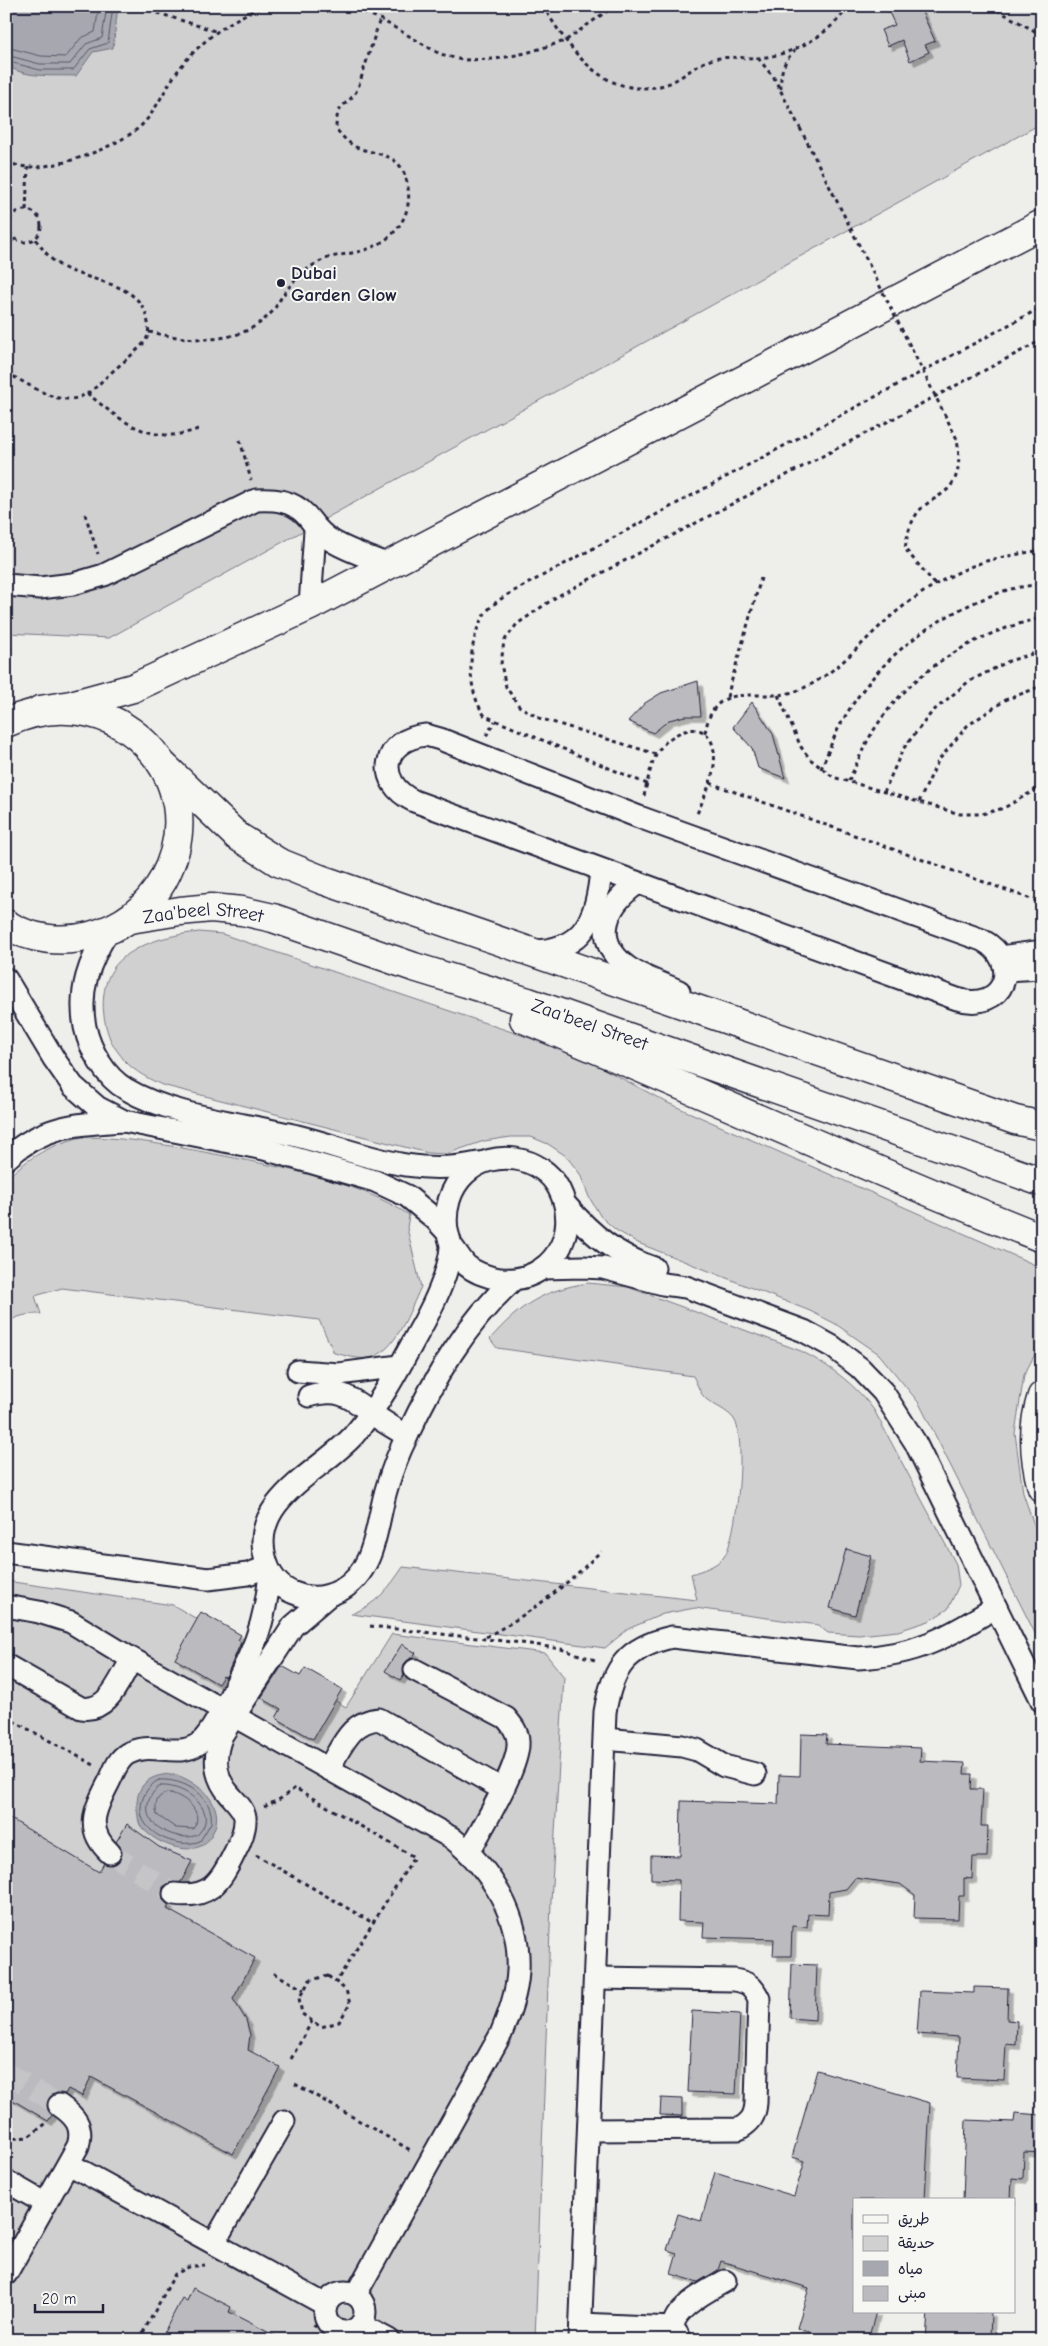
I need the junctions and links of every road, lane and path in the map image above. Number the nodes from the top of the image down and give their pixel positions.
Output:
1 (264, 6) edge
2 (350, 6) edge
3 (543, 6) edge
4 (614, 6) edge
5 (850, 6) edge
6 (990, 6) edge
7 (142, 8) dead end
8 (380, 19) junction
9 (216, 32) junction
10 (1042, 36) edge
11 (565, 41) junction
12 (796, 48) junction
13 (757, 58) junction
14 (781, 90) junction
15 (6, 163) edge
16 (28, 167) junction
17 (26, 210) junction
18 (1042, 224) edge
19 (15, 238) junction
20 (35, 239) junction
21 (6, 247) edge
22 (1042, 307) edge
23 (900, 322) dead end
24 (891, 326) dead end
25 (150, 332) junction
26 (1042, 340) edge
27 (6, 373) edge
28 (87, 393) junction
29 (198, 429) dead end
30 (240, 440) dead end
31 (256, 500) junction
32 (85, 514) dead end
33 (316, 530) junction
34 (1042, 550) edge
35 (389, 565) junction
36 (104, 575) junction
37 (761, 578) dead end
38 (935, 584) junction
39 (1042, 584) edge
40 (6, 585) edge
41 (310, 606) junction
42 (1042, 618) edge
43 (1042, 652) edge
44 (1042, 686) edge
45 (778, 695) junction
46 (727, 697) junction
47 (40, 710) junction
48 (495, 721) junction
49 (6, 723) edge
50 (705, 733) junction
51 (477, 736) dead end
52 (656, 754) junction
53 (161, 763) junction
54 (821, 769) junction
55 (849, 781) junction
56 (710, 783) junction
57 (647, 784) junction
58 (1042, 786) edge
59 (884, 792) junction
60 (919, 802) junction
61 (639, 817) junction
62 (688, 835) junction
63 (600, 870) junction
64 (638, 883) junction
65 (1042, 903) edge
66 (6, 924) edge
67 (119, 925) junction
68 (523, 951) junction
69 (1042, 951) edge
70 (1003, 964) junction
71 (414, 967) junction
72 (1042, 968) edge
73 (6, 978) edge
74 (734, 1022) junction
75 (124, 1121) junction
76 (1042, 1126) edge
77 (6, 1160) edge
78 (483, 1162) junction
79 (1042, 1182) edge
80 (566, 1205) junction
81 (449, 1238) junction
82 (1042, 1238) edge
83 (543, 1268) junction
84 (512, 1280) junction
85 (686, 1287) junction
86 (399, 1366) junction
87 (298, 1371) dead end
88 (309, 1396) dead end
89 (1039, 1408) edge
90 (371, 1413) junction
91 (407, 1436) junction
92 (1042, 1488) edge
93 (600, 1551) dead end
94 (6, 1552) edge
95 (268, 1570) junction
96 (328, 1596) junction
97 (6, 1606) edge
98 (996, 1607) junction
99 (370, 1626) dead end
100 (260, 1634) junction
101 (485, 1638) junction
102 (280, 1643) junction
103 (132, 1659) junction
104 (6, 1665) edge
105 (617, 1669) junction
106 (415, 1670) dead end
107 (1042, 1701) edge
108 (229, 1713) junction
109 (6, 1717) edge
110 (604, 1739) junction
111 (328, 1769) junction
112 (755, 1774) dead end
113 (112, 1775) junction
114 (502, 1789) junction
115 (245, 1816) junction
116 (238, 1845) junction
117 (470, 1852) junction
118 (110, 1853) tunnel mouth
119 (174, 1894) tunnel mouth
120 (373, 1923) junction
121 (274, 1973) dead end
122 (595, 1978) junction
123 (336, 1982) junction
124 (304, 1990) junction
125 (312, 2021) junction
126 (291, 2059) dead end
127 (295, 2084) dead end
128 (60, 2106) joint
129 (284, 2121) dead end
130 (589, 2130) junction
131 (6, 2139) edge
132 (430, 2161) junction
133 (69, 2164) junction
134 (6, 2181) edge
135 (46, 2204) junction
136 (214, 2243) junction
137 (209, 2267) dead end
138 (6, 2274) edge
139 (725, 2281) dead end
140 (356, 2294) junction
141 (326, 2306) junction
142 (307, 2322) dead end
143 (361, 2325) junction
144 (581, 2332) edge
145 (677, 2334) edge
146 (334, 2336) edge
147 (139, 2340) edge
148 (389, 2340) edge

1 - 9 path
2 - 8 path
3 - 11 path
4 - 11 path
5 - 12 path
6 - 10 path
7 - 9 path
8 - 11 path
8 - 25 path
9 - 16 path
11 - 13 path
12 - 13 path
12 - 14 path
13 - 14 path
14 - 38 path, bridge
15 - 16 path
16 - 17 path
17 - 19 path
17 - 20 path
18 - 35 main road
19 - 20 path
19 - 21 path
20 - 25 path
22 - 48 path
23 - 24 path
25 - 28 path
26 - 52 path
27 - 28 path
28 - 29 path
30 - 31 path
31 - 33 street
31 - 36 street
32 - 36 path
33 - 35 street
33 - 41 street
34 - 38 path
35 - 41 main road
36 - 40 street
37 - 46 path
38 - 45 path
39 - 54 path
41 - 47 main road
42 - 55 path
43 - 59 path
44 - 60 path
45 - 46 path
45 - 54 path
46 - 50 path
47 - 49 main road
47 - 53 main road
48 - 51 path
48 - 57 path
50 - 52 path
50 - 56 path
52 - 57 path
53 - 67 main road
53 - 68 main road
54 - 55 path
55 - 59 path
56 - 62 path
56 - 65 path
57 - 61 path
58 - 60 path
59 - 60 path
61 - 62 street
61 - 63 street
62 - 70 street
63 - 64 street
63 - 68 street
64 - 70 street
64 - 74 street
66 - 67 main road, Zaa'beel Street
67 - 71 main road, Zaa'beel Street
67 - 78 street
68 - 74 main road
69 - 70 street
70 - 72 street
71 - 79 main road, Zaa'beel Street
71 - 82 main road
73 - 75 street
74 - 76 main road
75 - 77 street
75 - 81 street
78 - 80 street
78 - 81 street
80 - 83 street
80 - 85 street
81 - 84 street
81 - 86 street
83 - 84 street
83 - 85 street
84 - 91 street
85 - 98 street
86 - 87 street
86 - 90 street
88 - 90 street
89 - 92 main road
90 - 91 street
90 - 95 street
91 - 96 street
93 - 101 path
94 - 95 street
95 - 96 street
95 - 100 street
96 - 102 street
97 - 103 street
98 - 105 street
98 - 107 street
99 - 101 path
100 - 102 street
100 - 108 street
101 - 105 path
102 - 108 street
103 - 104 street
103 - 108 street
105 - 110 street
106 - 114 street
108 - 111 street
108 - 113 street
108 - 115 street
109 - 113 path
110 - 112 street
110 - 122 street
111 - 114 street
111 - 117 street
113 - 118 street
114 - 117 street
115 - 116 street
115 - 120 path
116 - 119 street
116 - 120 path
117 - 132 street
120 - 123 path
121 - 124 path
122 - 130 street
122 - 130 street
123 - 124 path
123 - 125 path
124 - 125 path
125 - 126 path
127 - 132 path
128 - 131 path
128 - 133 street
129 - 136 street
130 - 144 street
132 - 140 street
133 - 135 street
133 - 136 street
134 - 135 street
135 - 138 street
136 - 141 street
137 - 147 path
139 - 145 street
140 - 141 street
140 - 143 street
141 - 146 street
142 - 146 path
143 - 146 street
143 - 148 street
144 - 145 street

